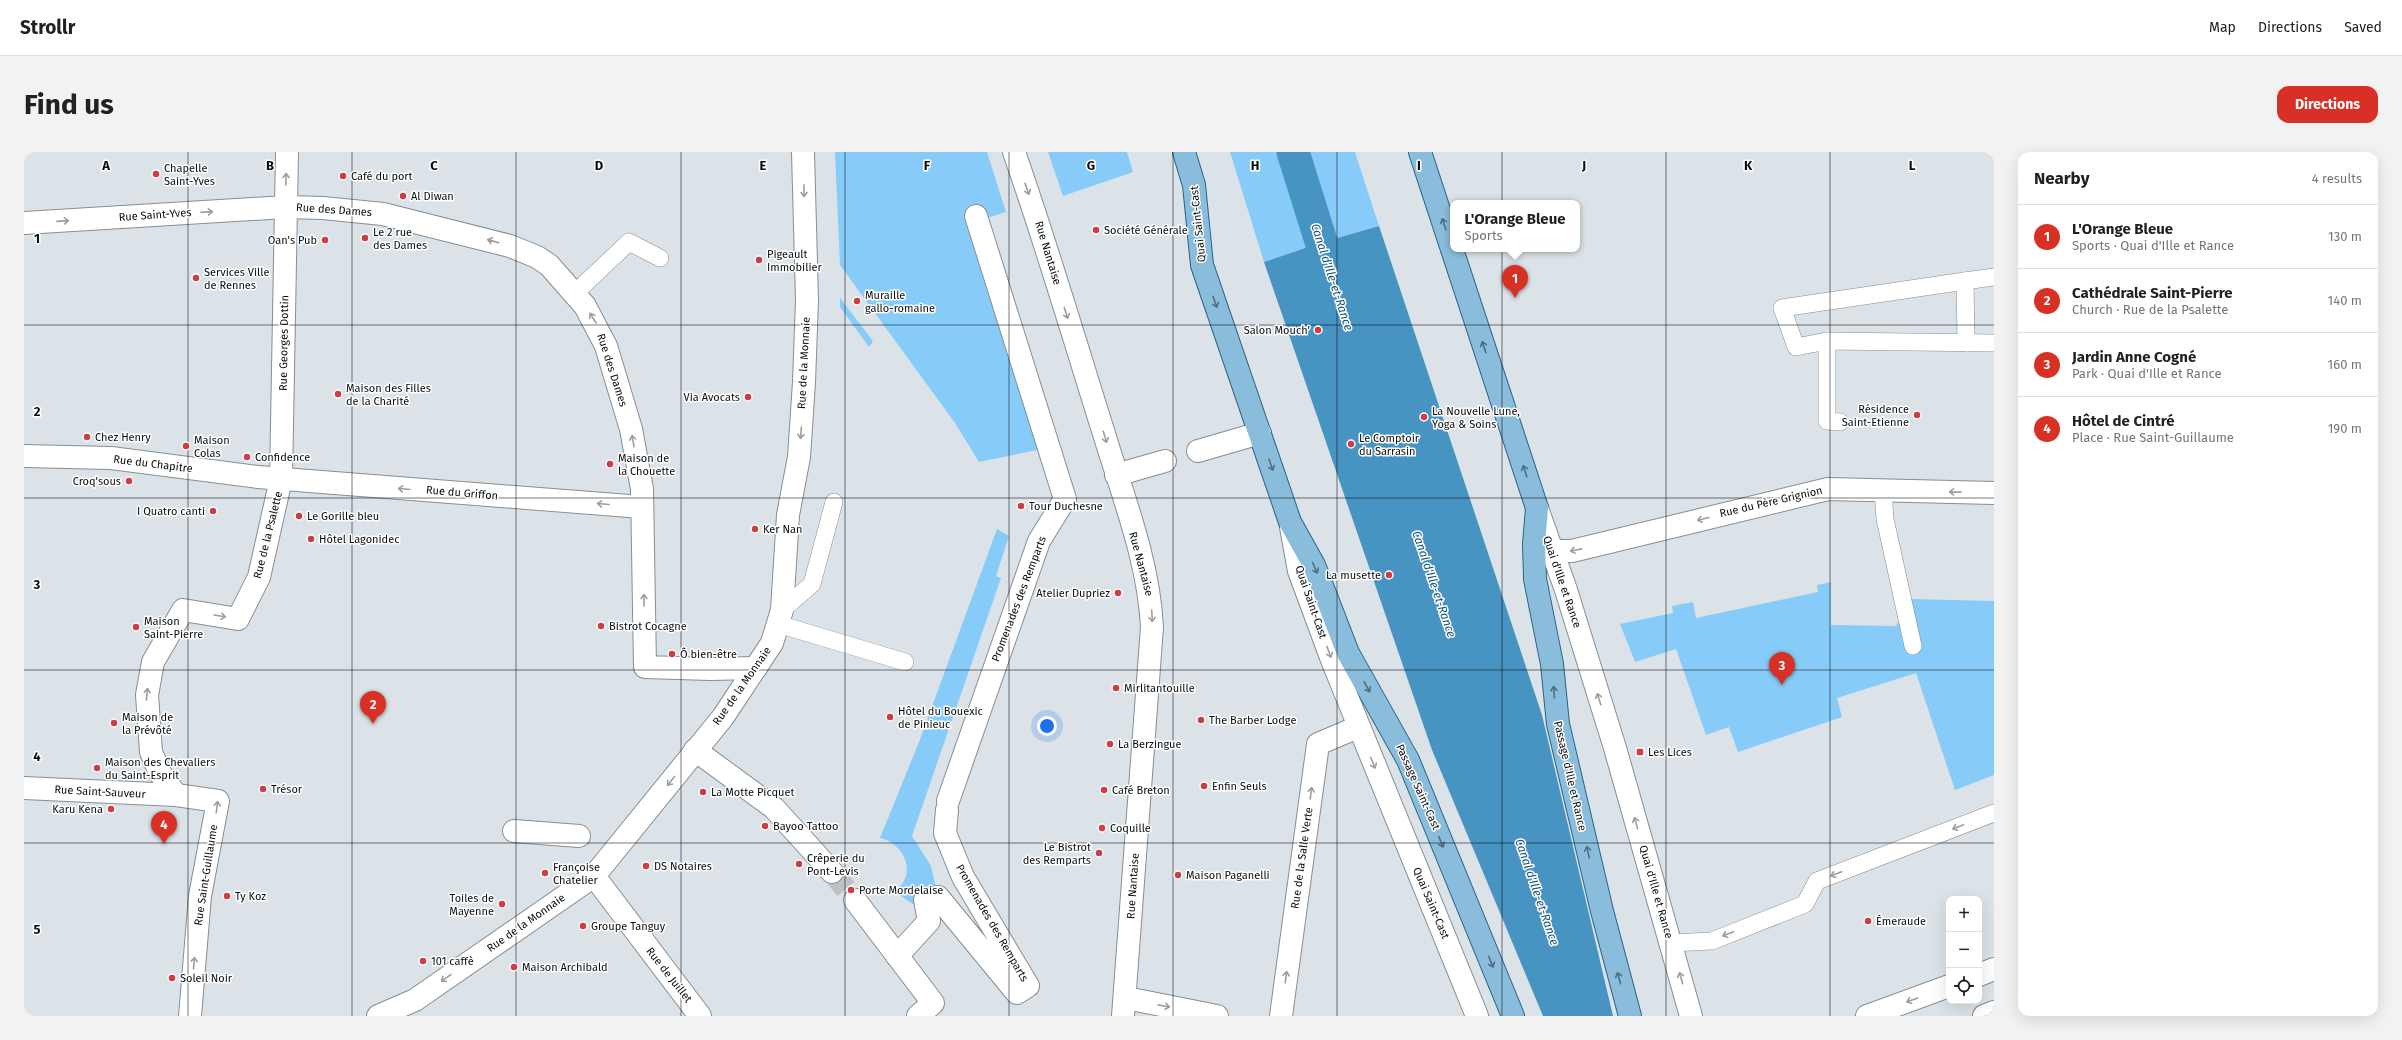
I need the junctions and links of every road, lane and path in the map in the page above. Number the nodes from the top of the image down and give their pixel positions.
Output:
1 (287, 152) edge
2 (803, 152) edge
3 (1014, 152) edge
4 (1184, 152) edge
5 (1420, 152) edge
6 (286, 207) junction
7 (976, 216) dead end
8 (24, 223) edge
9 (1450, 243) edge
10 (1453, 252) edge
11 (660, 258) dead end
12 (1994, 277) edge
13 (1966, 281) junction
14 (575, 293) junction
15 (1827, 341) junction
16 (1966, 343) junction
17 (1994, 343) edge
18 (1840, 422) dead end
19 (1260, 433) junction
20 (1198, 451) dead end
21 (24, 456) edge
22 (1165, 461) dead end
23 (1116, 475) junction
24 (281, 479) junction
25 (1882, 490) junction
26 (1994, 493) edge
27 (834, 502) dead end
28 (642, 508) junction
29 (1537, 508) junction
30 (1290, 522) junction
31 (1551, 551) junction
32 (780, 617) junction
33 (1913, 646) dead end
34 (905, 662) dead end
35 (756, 668) junction
36 (1358, 727) junction
37 (695, 750) junction
38 (24, 788) edge
39 (176, 795) junction
40 (1994, 813) edge
41 (514, 831) dead end
42 (579, 836) dead end
43 (832, 872) tunnel mouth
44 (594, 876) junction
45 (855, 900) tunnel mouth
46 (1670, 943) junction
47 (895, 953) junction
48 (1994, 969) edge
49 (1982, 974) edge
50 (1946, 987) edge
51 (1125, 1007) edge
52 (1994, 1012) edge
53 (692, 1013) edge
54 (190, 1016) edge
55 (378, 1016) edge
56 (918, 1016) edge
57 (1216, 1016) edge
58 (1281, 1016) edge
59 (1477, 1016) edge
60 (1513, 1016) edge
61 (1630, 1016) edge
62 (1691, 1016) edge
63 (1866, 1016) edge
64 (1984, 1016) edge

6 -> 1 street, Rue Georges Dottin
2 -> 32 street, Rue de la Monnaie
3 -> 23 street, Rue Nantaise
4 -> 19 main road, Quai Saint-Cast
9 -> 5 main road, Quai d'Ille et Rance
8 -> 6 street, Rue Saint-Yves
14 -> 6 street, Rue des Dames
6 - 24 street, Rue Georges Dottin
7 - 47 street, Promenades des Remparts
29 -> 10 main road, Quai d'Ille et Rance
11 - 14 lane
12 - 13 lane
13 - 15 lane
13 - 16 lane
28 -> 14 street, Rue des Dames
15 - 16 lane
15 - 18 lane
16 - 17 lane
19 - 20 street
19 -> 30 main road, Quai Saint-Cast
21 - 24 street, Rue du Chapitre
22 - 23 street
23 -> 51 street, Rue Nantaise
28 -> 24 street, Rue du Griffon
39 -> 24 street, Rue de la Psalette
26 -> 25 street, Rue du Père Grignion
25 -> 31 street, Rue du Père Grignion
25 - 33 lane
27 - 32 lane
35 -> 28 street, Rue des Dames
29 - 31 street, Quai d'Ille et Rance
61 -> 29 main road, Passage d'Ille et Rance
30 -> 36 street, Quai Saint-Cast
30 -> 60 main road, Passage Saint-Cast
46 -> 31 street, Quai d'Ille et Rance
32 - 34 lane
32 - 35 street, Rue de la Monnaie
35 - 37 street, Rue de la Monnaie
58 -> 36 street, Rue de la Salle Verte
36 -> 59 street, Quai Saint-Cast
37 - 43 street
37 -> 44 street, Rue de la Monnaie
38 - 39 street, Rue Saint-Sauveur
54 -> 39 street, Rue Saint-Guillaume
40 -> 46 lane
41 - 42 street
44 - 53 street, Rue de Juillet
44 -> 55 street, Rue de la Monnaie
45 - 47 street
62 -> 46 street, Quai d'Ille et Rance
47 - 56 street
48 - 49 street
50 -> 63 street
51 -> 57 street
52 - 64 street

